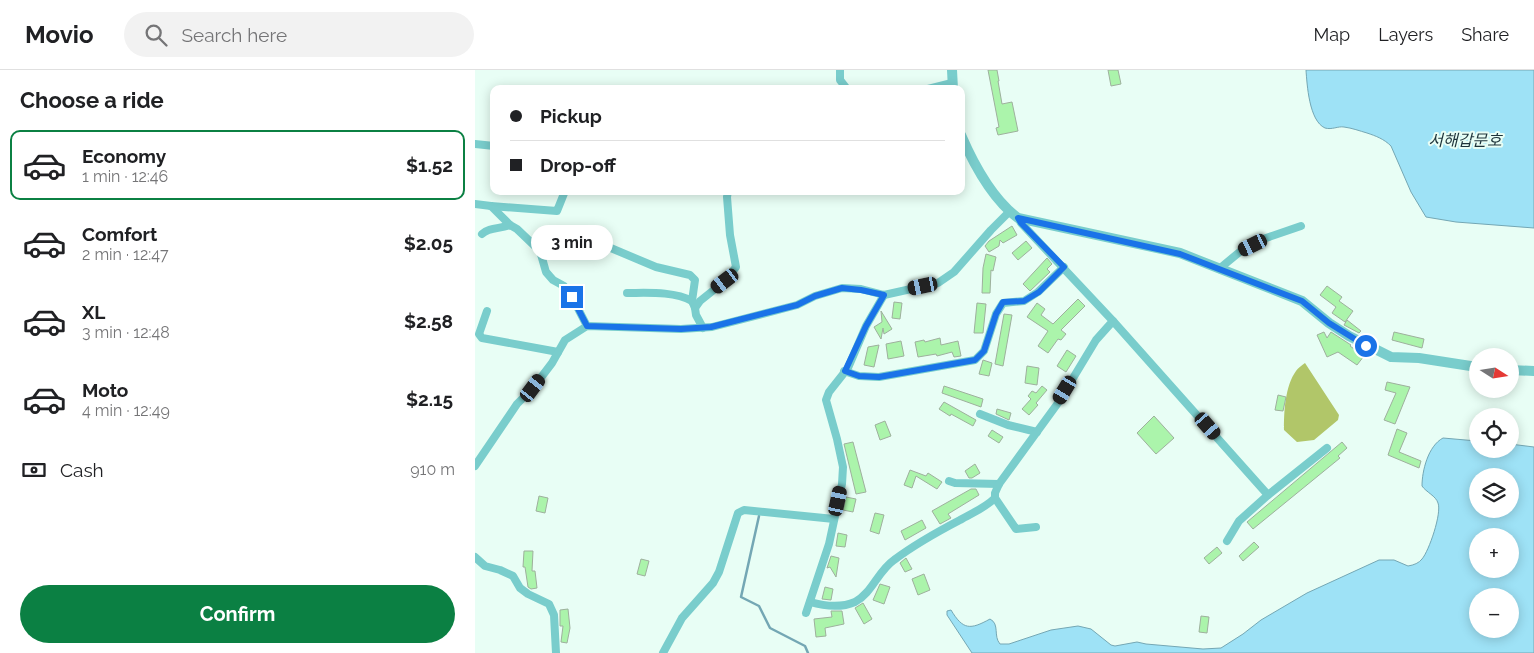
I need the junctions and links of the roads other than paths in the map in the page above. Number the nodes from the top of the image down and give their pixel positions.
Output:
1 (840, 70) edge
2 (952, 70) edge
3 (841, 85) edge
4 (953, 85) edge
5 (475, 144) edge
6 (965, 144) edge
7 (490, 146) edge
8 (563, 195) edge
9 (727, 195) edge
10 (475, 204) edge
11 (491, 206) junction
12 (1009, 212) junction
13 (1018, 218) junction
14 (509, 225) junction
15 (1301, 226) dead end
16 (482, 234) dead end
17 (606, 246) dead end
18 (1064, 267) junction
19 (1219, 269) junction
20 (627, 294) dead end
21 (884, 295) junction
22 (694, 305) junction
23 (487, 311) dead end
24 (1113, 321) junction
25 (587, 326) junction
26 (703, 328) junction
27 (558, 352) junction
28 (1469, 366) edge
29 (1519, 370) edge
30 (845, 371) junction
31 (1534, 371) edge
32 (980, 414) dead end
33 (1037, 432) junction
34 (1327, 448) dead end
35 (475, 466) edge
36 (949, 481) dead end
37 (999, 484) junction
38 (1268, 495) junction
39 (995, 498) junction
40 (834, 519) junction
41 (1036, 527) dead end
42 (1227, 541) dead end
43 (475, 557) edge
44 (809, 602) junction
45 (806, 613) dead end
46 (556, 653) edge
47 (663, 653) edge

1 - 3 street
2 - 4 street
5 - 7 street
6 - 12 street
8 - 11 street
9 - 22 street
10 - 11 street
11 - 14 street
12 - 13 street
12 - 21 street
13 - 18 street
13 - 19 street
14 - 16 street
14 - 25 street
15 - 19 street
17 - 22 street
18 - 24 street
18 - 30 street
19 - 28 street
20 - 22 street
21 - 26 street
21 - 30 street
22 - 26 street
23 - 27 street
24 - 33 street
24 - 38 street
25 - 26 street
25 - 27 street
27 - 35 street
29 - 31 street
30 - 40 street
32 - 33 street
33 - 37 street
34 - 38 street
36 - 37 street
37 - 39 street
38 - 42 street
39 - 41 street
39 - 44 street
40 - 44 street
40 - 47 street
43 - 46 street
44 - 45 street

